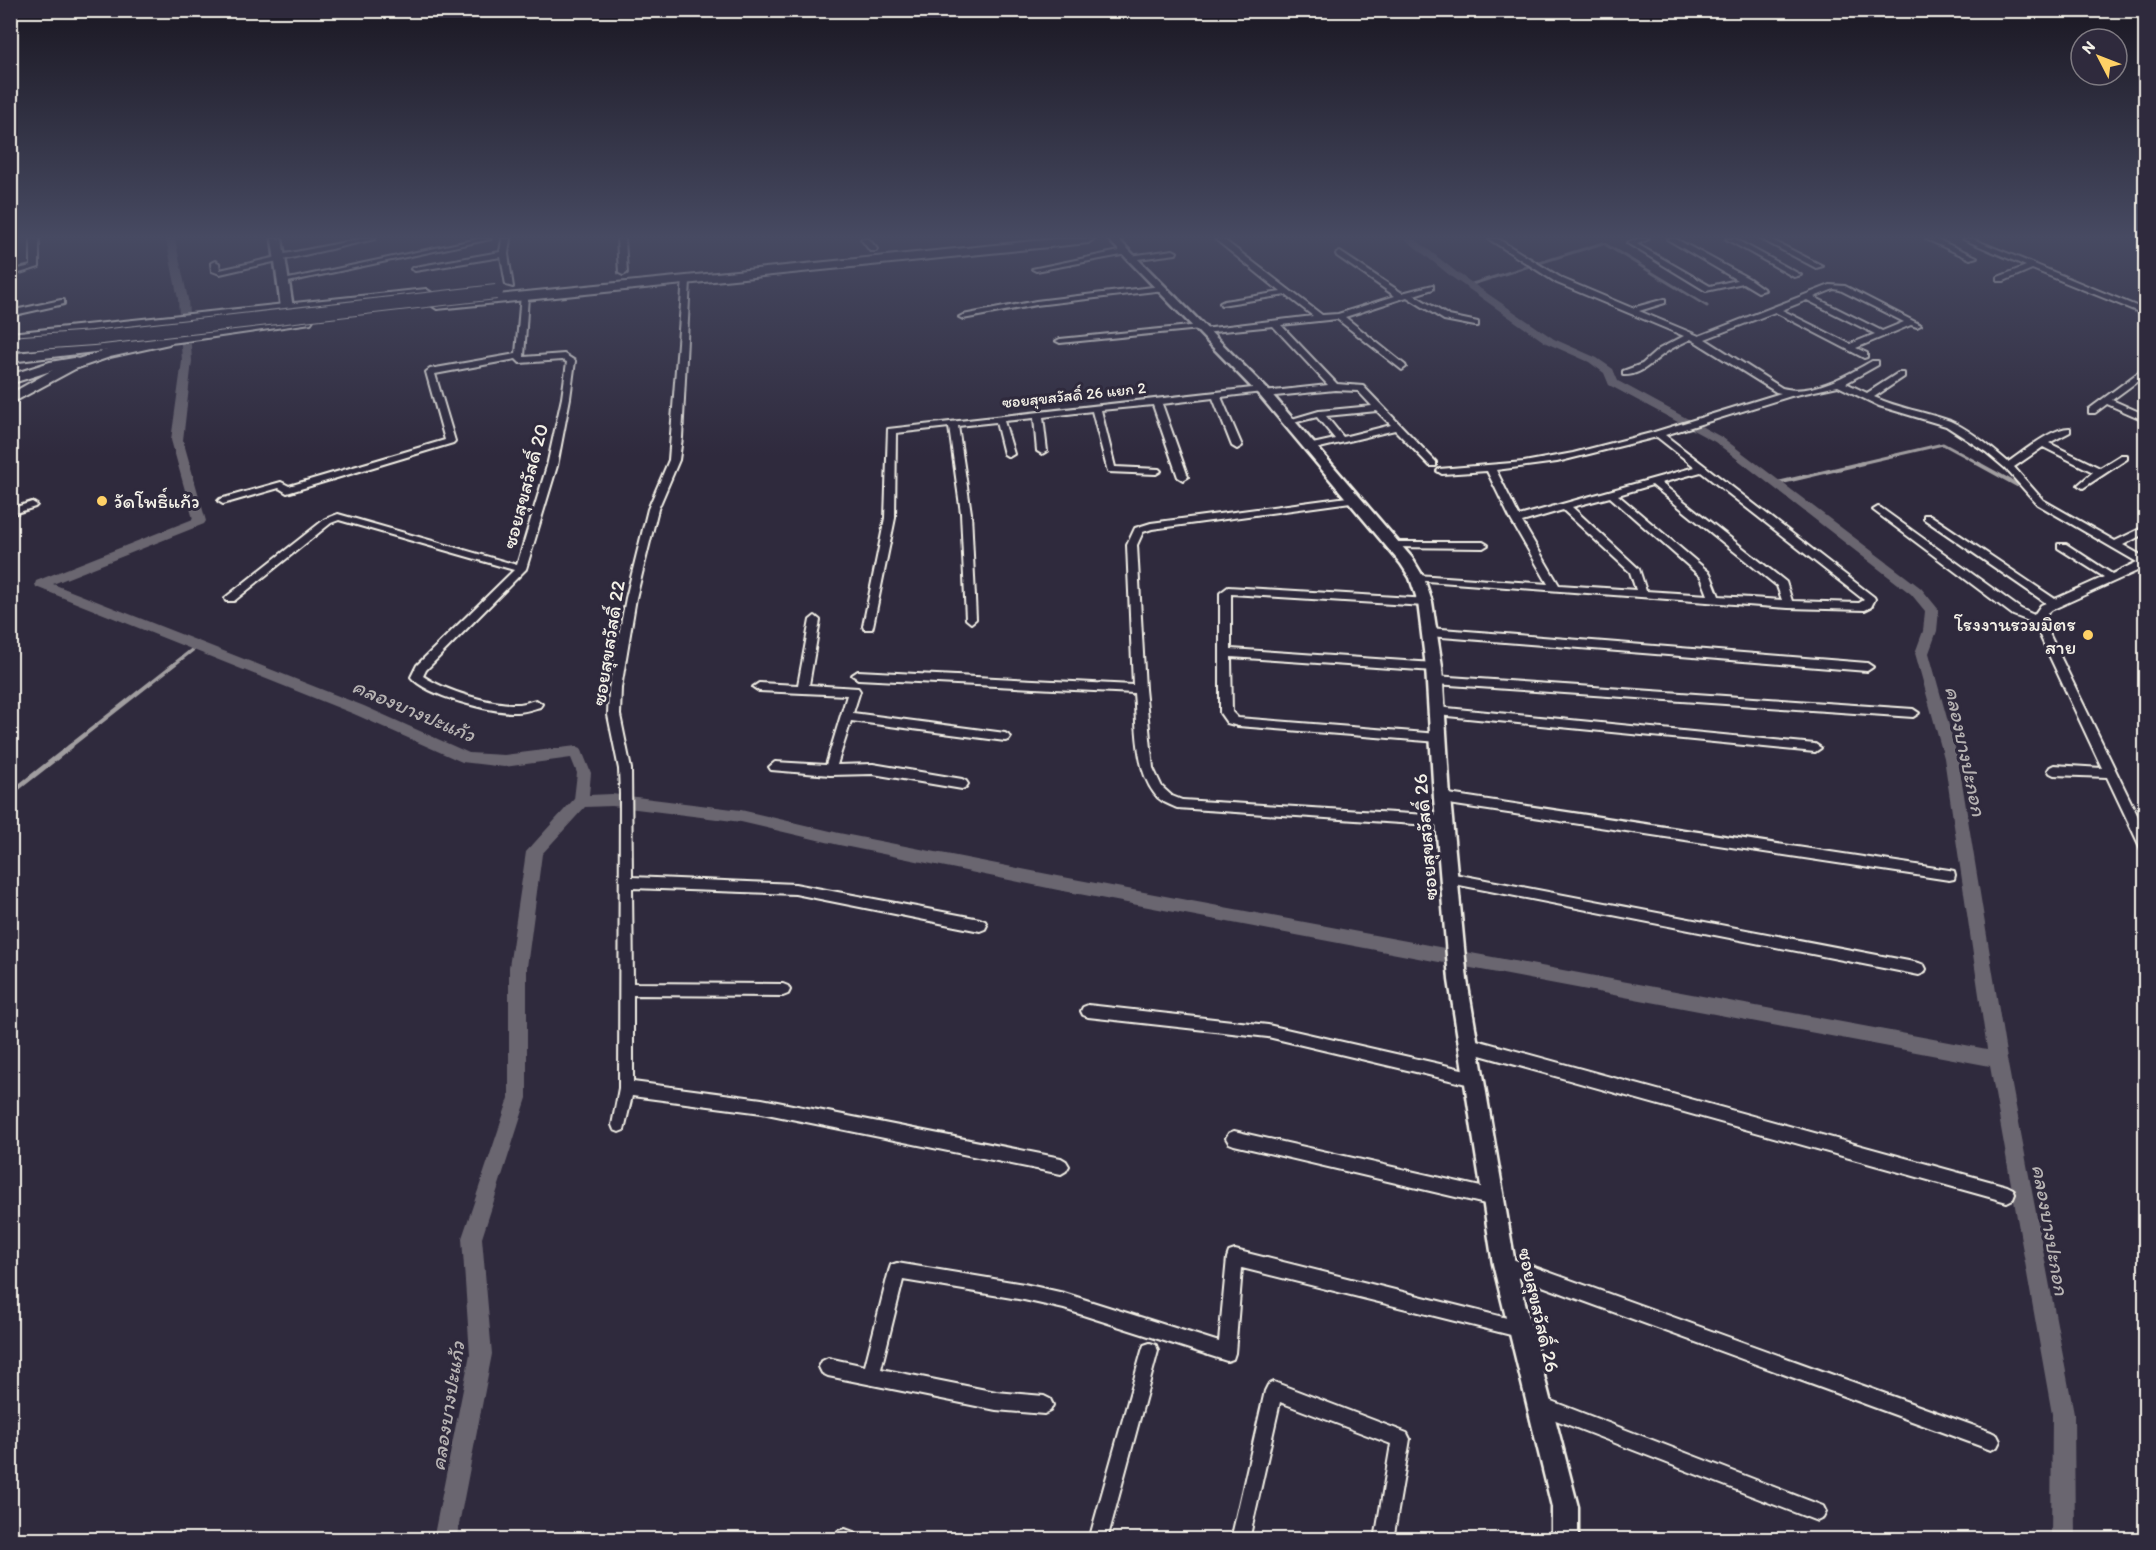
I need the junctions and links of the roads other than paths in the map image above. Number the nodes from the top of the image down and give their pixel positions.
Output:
1 (260, 311) edge
2 (327, 311) edge
3 (377, 311) edge
4 (523, 311) edge
5 (684, 311) edge
6 (993, 311) edge
7 (1184, 311) edge
8 (1311, 311) edge
9 (1351, 311) edge
10 (1432, 311) edge
11 (1631, 311) edge
12 (1773, 311) edge
13 (1780, 311) edge
14 (1836, 311) edge
15 (1890, 311) edge
16 (1339, 315) junction
17 (963, 317) dead end
18 (1320, 318) junction
19 (1276, 324) junction
20 (1475, 324) dead end
21 (1202, 329) junction
22 (59, 333) junction
23 (1882, 334) junction
24 (37, 335) junction
25 (10, 337) edge
26 (179, 338) junction
27 (1695, 338) junction
28 (1060, 340) dead end
29 (10, 344) edge
30 (1850, 347) junction
31 (51, 353) junction
32 (1864, 355) dead end
33 (520, 356) junction
34 (10, 357) edge
35 (85, 361) junction
36 (1875, 363) dead end
37 (1402, 367) dead end
38 (2145, 371) edge
39 (1626, 373) dead end
40 (1902, 375) dead end
41 (11, 382) edge
42 (1839, 383) junction
43 (1335, 387) junction
44 (1263, 392) junction
45 (1790, 393) junction
46 (1216, 395) junction
47 (1867, 397) junction
48 (10, 400) edge
49 (2106, 401) junction
50 (1157, 402) junction
51 (1096, 408) junction
52 (1380, 408) junction
53 (2092, 411) dead end
54 (1038, 414) junction
55 (1319, 414) junction
56 (999, 418) junction
57 (2145, 418) edge
58 (1289, 421) junction
59 (953, 423) junction
60 (1395, 427) junction
61 (2067, 430) dead end
62 (1657, 433) junction
63 (1341, 440) junction
64 (2043, 444) junction
65 (1237, 446) dead end
66 (1311, 447) junction
67 (1042, 451) dead end
68 (1009, 454) dead end
69 (2124, 457) dead end
70 (1433, 464) dead end
71 (2008, 466) junction
72 (1490, 468) junction
73 (1703, 468) junction
74 (1156, 471) dead end
75 (1442, 471) dead end
76 (2100, 472) junction
77 (1183, 477) dead end
78 (1655, 483) junction
79 (2083, 485) dead end
80 (1612, 494) junction
81 (1355, 499) junction
82 (223, 501) dead end
83 (32, 505) dead end
84 (1566, 507) junction
85 (1878, 510) dead end
86 (10, 512) edge
87 (1927, 517) dead end
88 (1516, 520) junction
89 (2145, 529) edge
90 (1394, 545) junction
91 (1483, 545) dead end
92 (2115, 545) junction
93 (2062, 546) dead end
94 (2145, 563) edge
95 (521, 569) junction
96 (1418, 578) junction
97 (2112, 578) junction
98 (1556, 588) junction
99 (1642, 594) junction
100 (230, 599) dead end
101 (1715, 599) junction
102 (1425, 602) junction
103 (1788, 604) junction
104 (2055, 604) junction
105 (971, 619) dead end
106 (815, 620) dead end
107 (2038, 621) junction
108 (868, 626) dead end
109 (1429, 632) junction
110 (1227, 653) junction
111 (1867, 667) dead end
112 (1435, 673) junction
113 (858, 675) dead end
114 (759, 687) dead end
115 (803, 688) junction
116 (1140, 689) junction
117 (536, 704) dead end
118 (1437, 711) junction
119 (1913, 713) dead end
120 (847, 716) junction
121 (1005, 737) dead end
122 (1439, 738) junction
123 (1815, 748) dead end
124 (775, 766) dead end
125 (830, 770) junction
126 (2054, 770) dead end
127 (2110, 773) junction
128 (962, 784) dead end
129 (1442, 798) junction
130 (1444, 821) junction
131 (2145, 847) edge
132 (1948, 875) dead end
133 (1449, 878) junction
134 (627, 882) junction
135 (980, 925) dead end
136 (1919, 969) dead end
137 (628, 989) junction
138 (783, 990) dead end
139 (1088, 1011) dead end
140 (1469, 1045) junction
141 (1475, 1079) junction
142 (626, 1088) junction
143 (619, 1125) dead end
144 (1234, 1138) dead end
145 (1061, 1166) dead end
146 (2007, 1194) dead end
147 (1494, 1198) junction
148 (1504, 1264) junction
149 (1519, 1329) junction
150 (1150, 1351) dead end
151 (828, 1367) dead end
152 (871, 1375) junction
153 (1044, 1405) dead end
154 (1541, 1406) junction
155 (1991, 1440) dead end
156 (1817, 1512) dead end
157 (1098, 1539) edge
158 (1240, 1539) edge
159 (1384, 1539) edge
160 (1565, 1539) edge

1 - 22 main road
2 - 29 main road, bridge
3 - 26 main road
4 - 33 street
5 - 134 street, ซอยสุขสวัสดิ์ 22
6 - 17 street
7 - 21 street, ซอยสุขสวัสดิ์ 26
8 - 18 street
9 - 16 street
10 - 20 street
11 - 27 street
12 - 27 street
13 - 30 street
14 - 23 street
15 - 23 street
16 - 18 street
16 - 37 street
18 - 19 street
19 - 21 street
19 - 43 street
21 - 28 street
21 - 44 street, ซอยสุขสวัสดิ์ 26
22 - 24 main road
22 - 31 main road
23 - 30 street
24 - 25 main road
24 - 29 main road
26 - 31 main road
26 - 35 main road
27 - 39 street
27 - 45 street
30 - 32 street
31 - 34 main road
33 - 82 street
33 - 95 street, ซอยสุขสวัสดิ์ 20
35 - 41 main road
35 - 48 main road
36 - 42 street
38 - 49 street
40 - 47 street
42 - 45 street
42 - 47 street
43 - 44 street, ซอยสุขสวัสดิ์ 26 แยก 2
43 - 52 street, ซอยสุขสวัสดิ์ 26 แยก 2
44 - 46 street, ซอยสุขสวัสดิ์ 26 แยก 2
44 - 58 street, ซอยสุขสวัสดิ์ 26
45 - 62 street
46 - 50 street, ซอยสุขสวัสดิ์ 26 แยก 2
46 - 65 street
47 - 71 street
49 - 53 street
49 - 57 street
50 - 51 street, ซอยสุขสวัสดิ์ 26 แยก 2
50 - 77 street
51 - 54 street, ซอยสุขสวัสดิ์ 26 แยก 2
51 - 74 street
52 - 55 street
52 - 60 street, ซอยสุขสวัสดิ์ 26 แยก 2
54 - 56 street, ซอยสุขสวัสดิ์ 26 แยก 2
54 - 67 street
55 - 58 street
55 - 63 street
56 - 59 street, ซอยสุขสวัสดิ์ 26 แยก 2
56 - 68 street
58 - 66 street, ซอยสุขสวัสดิ์ 26
59 - 105 street
59 - 108 street, ซอยสุขสวัสดิ์ 26 แยก 2
60 - 63 street
60 - 70 street, ซอยสุขสวัสดิ์ 26 แยก 2
61 - 64 street
62 - 72 street
62 - 73 street
63 - 66 street
64 - 71 street
64 - 76 street
66 - 81 street, ซอยสุขสวัสดิ์ 26
69 - 76 street
71 - 92 street
72 - 75 street
72 - 88 street
73 - 78 street
73 - 103 street
76 - 79 street
78 - 80 street
78 - 103 street
80 - 84 street
80 - 101 street
81 - 90 street, ซอยสุขสวัสดิ์ 26
81 - 116 street
83 - 86 street
84 - 88 street
84 - 99 street
85 - 107 street
87 - 104 street
88 - 98 street
89 - 92 street
90 - 91 street
90 - 96 street, ซอยสุขสวัสดิ์ 26
92 - 94 street
93 - 97 street
94 - 97 street
95 - 100 street
95 - 117 street, ซอยสุขสวัสดิ์ 20
96 - 98 street
96 - 102 street, ซอยสุขสวัสดิ์ 26
97 - 104 street
98 - 99 street
99 - 101 street
101 - 103 street
102 - 109 street, ซอยสุขสวัสดิ์ 26
102 - 110 street
104 - 107 street
106 - 115 street
107 - 127 street
109 - 111 street
109 - 112 street, ซอยสุขสวัสดิ์ 26
110 - 112 street
110 - 122 street
112 - 118 street, ซอยสุขสวัสดิ์ 26
112 - 119 street
113 - 116 street
114 - 115 street
115 - 120 street
116 - 130 street
118 - 122 street, ซอยสุขสวัสดิ์ 26
118 - 123 street
120 - 121 street
120 - 125 street
122 - 129 street, ซอยสุขสวัสดิ์ 26
124 - 125 street
125 - 128 street
126 - 127 street
127 - 131 street
129 - 130 street, ซอยสุขสวัสดิ์ 26
129 - 132 street
130 - 133 street, ซอยสุขสวัสดิ์ 26
133 - 136 street
133 - 140 street, ซอยสุขสวัสดิ์ 26
134 - 135 street
134 - 137 street, ซอยสุขสวัสดิ์ 22
137 - 138 street
137 - 142 street, ซอยสุขสวัสดิ์ 22
139 - 141 street
140 - 141 street, ซอยสุขสวัสดิ์ 26
140 - 146 street
141 - 147 street, ซอยสุขสวัสดิ์ 26
142 - 143 street, ซอยสุขสวัสดิ์ 22
142 - 145 street
144 - 147 street
147 - 148 street, ซอยสุขสวัสดิ์ 26
148 - 149 street, ซอยสุขสวัสดิ์ 26
148 - 155 street
149 - 152 street
149 - 154 street, ซอยสุขสวัสดิ์ 26
150 - 157 street
151 - 152 street
152 - 153 street
154 - 156 street
154 - 160 street, ซอยสุขสวัสดิ์ 26
158 - 159 street

